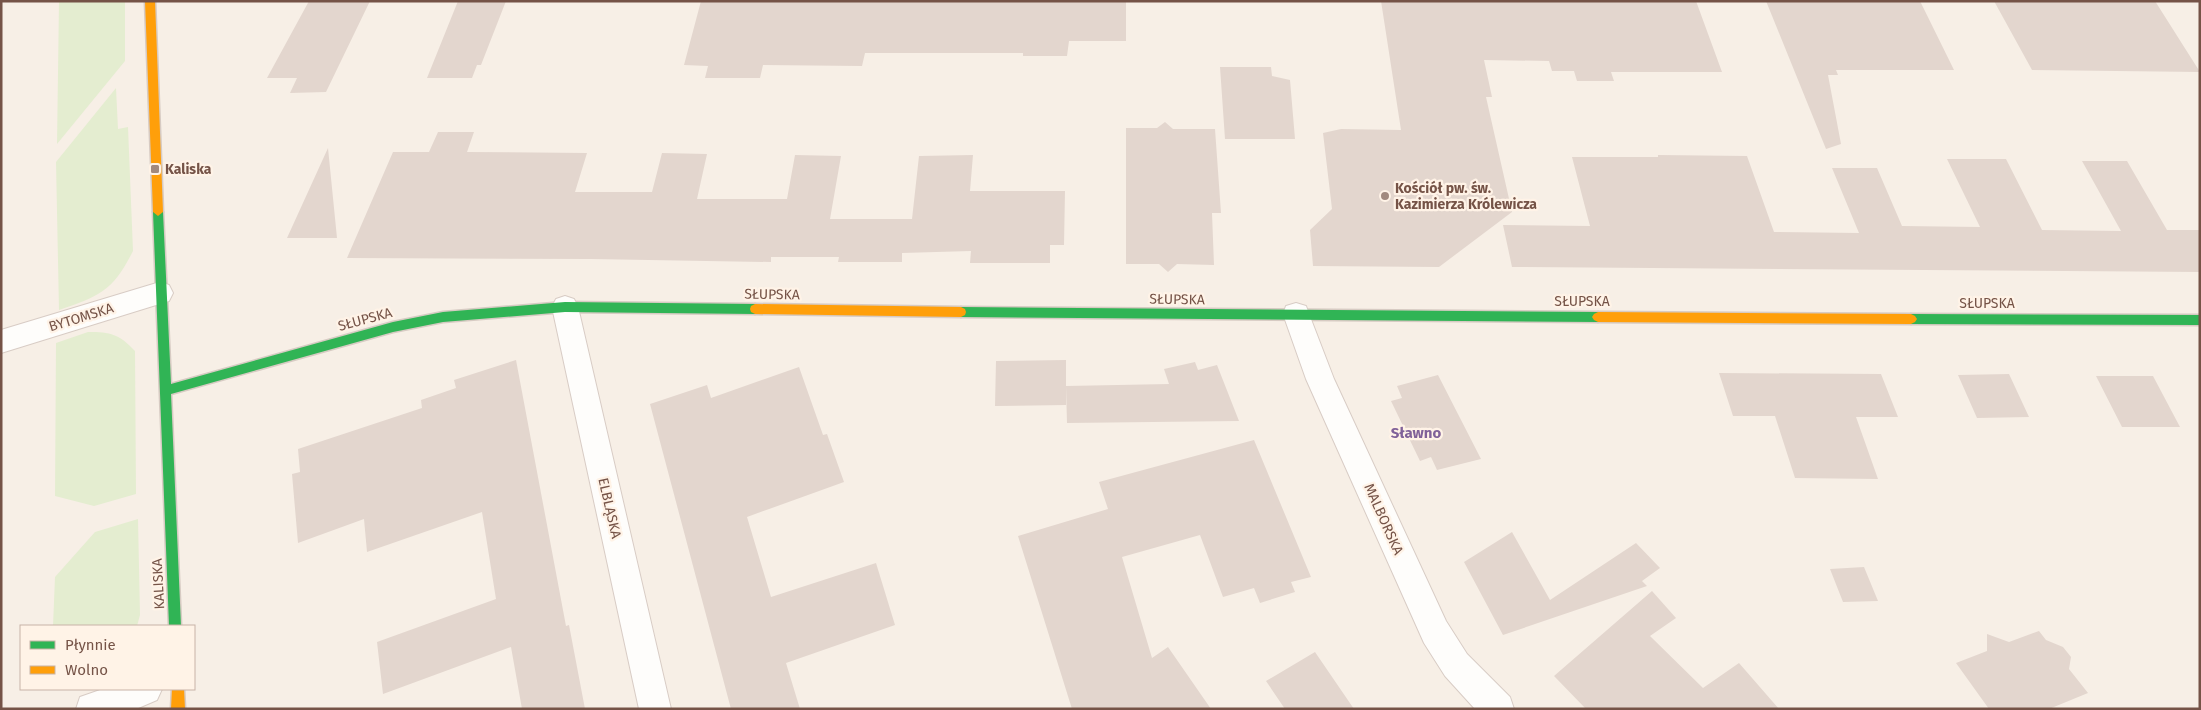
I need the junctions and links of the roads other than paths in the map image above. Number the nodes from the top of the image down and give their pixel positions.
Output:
1 (150, 1) edge
2 (160, 293) junction
3 (565, 307) junction
4 (1296, 314) junction
5 (2200, 320) edge
6 (1, 342) edge
7 (164, 391) junction
8 (175, 625) edge
9 (143, 690) edge
10 (178, 690) edge
11 (92, 709) edge
12 (178, 709) edge
13 (656, 709) edge
14 (1498, 709) edge

1 - 2 street, KALISKA
2 - 6 street, BYTOMSKA
2 - 7 street, KALISKA
3 - 4 street, SŁUPSKA
3 - 7 street, SŁUPSKA
3 - 13 street, ELBLĄSKA
4 - 5 street, SŁUPSKA
4 - 14 street, MALBORSKA
7 - 8 street, KALISKA
9 - 11 street
10 - 12 street

